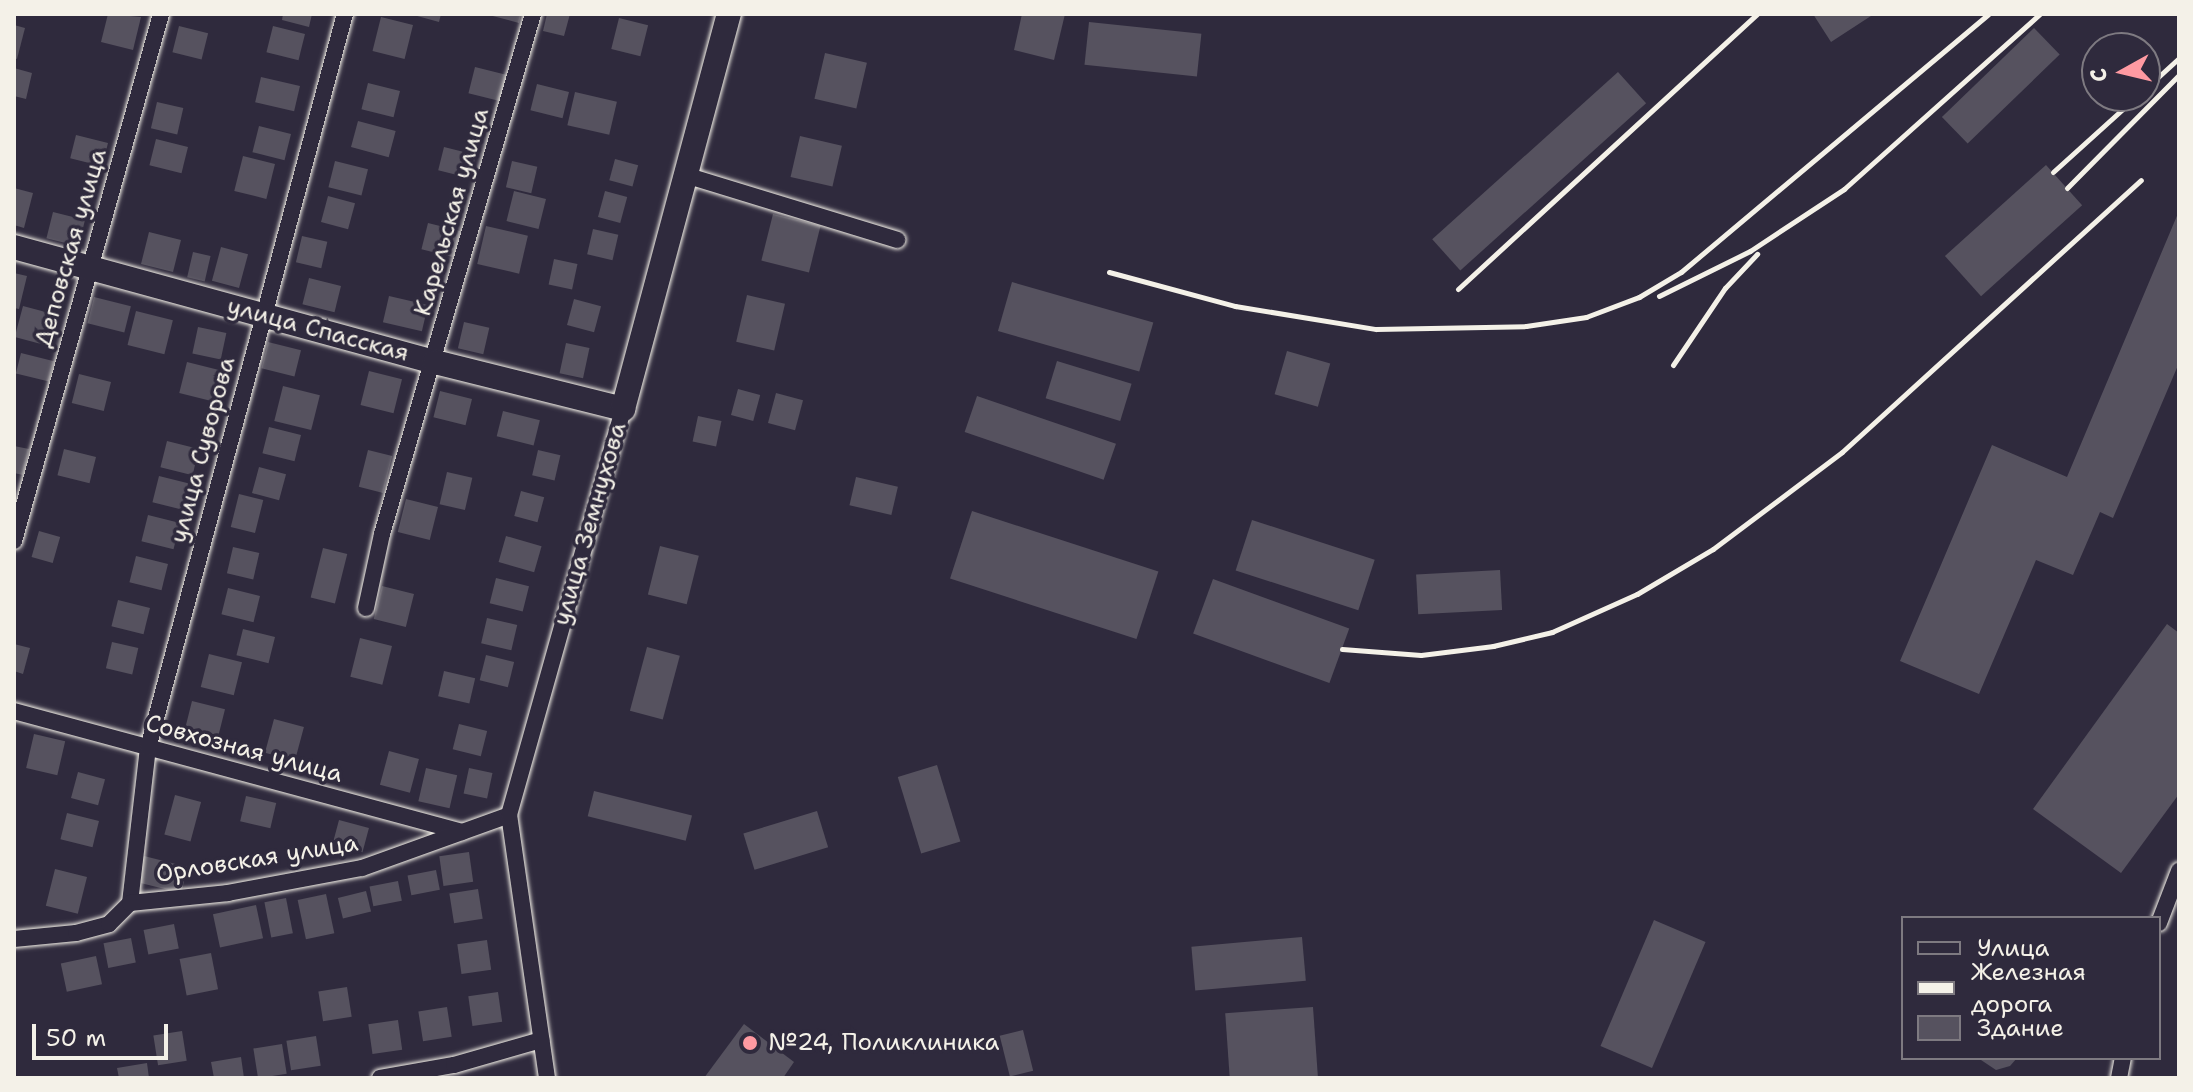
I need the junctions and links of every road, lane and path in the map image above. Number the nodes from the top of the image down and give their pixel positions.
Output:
1 (161, 14) edge
2 (345, 14) edge
3 (533, 14) edge
4 (729, 14) edge
5 (685, 175) junction
6 (897, 240) dead end
7 (14, 247) edge
8 (91, 268) junction
9 (264, 316) junction
10 (435, 362) junction
11 (623, 409) junction
12 (14, 541) edge
13 (366, 608) dead end
14 (14, 711) edge
15 (148, 748) junction
16 (509, 815) junction
17 (462, 832) junction
18 (2179, 871) edge
19 (130, 903) junction
20 (2161, 918) edge
21 (14, 939) edge
22 (541, 1040) junction
23 (380, 1078) edge
24 (547, 1078) edge

1 - 8 street, Деповская улица
2 - 9 street, улица Суворова
3 - 10 street, Карельская улица
4 - 5 street, улица Земнухова
5 - 6 street
5 - 11 street, улица Земнухова
7 - 8 street, улица Спасская
8 - 9 street, улица Спасская
8 - 12 street, Деповская улица
9 - 10 street, улица Спасская
9 - 15 street, улица Суворова
10 - 11 street, улица Спасская
10 - 13 street, Карельская улица
11 - 16 street, улица Земнухова
14 - 15 street, Совхозная улица
15 - 17 street, Совхозная улица
15 - 19 street, улица Суворова
16 - 17 street, Орловская улица
16 - 22 street, улица Земнухова
17 - 19 street, Орловская улица
18 - 20 street
19 - 21 street, Орловская улица
22 - 23 street
22 - 24 street, улица Земнухова

